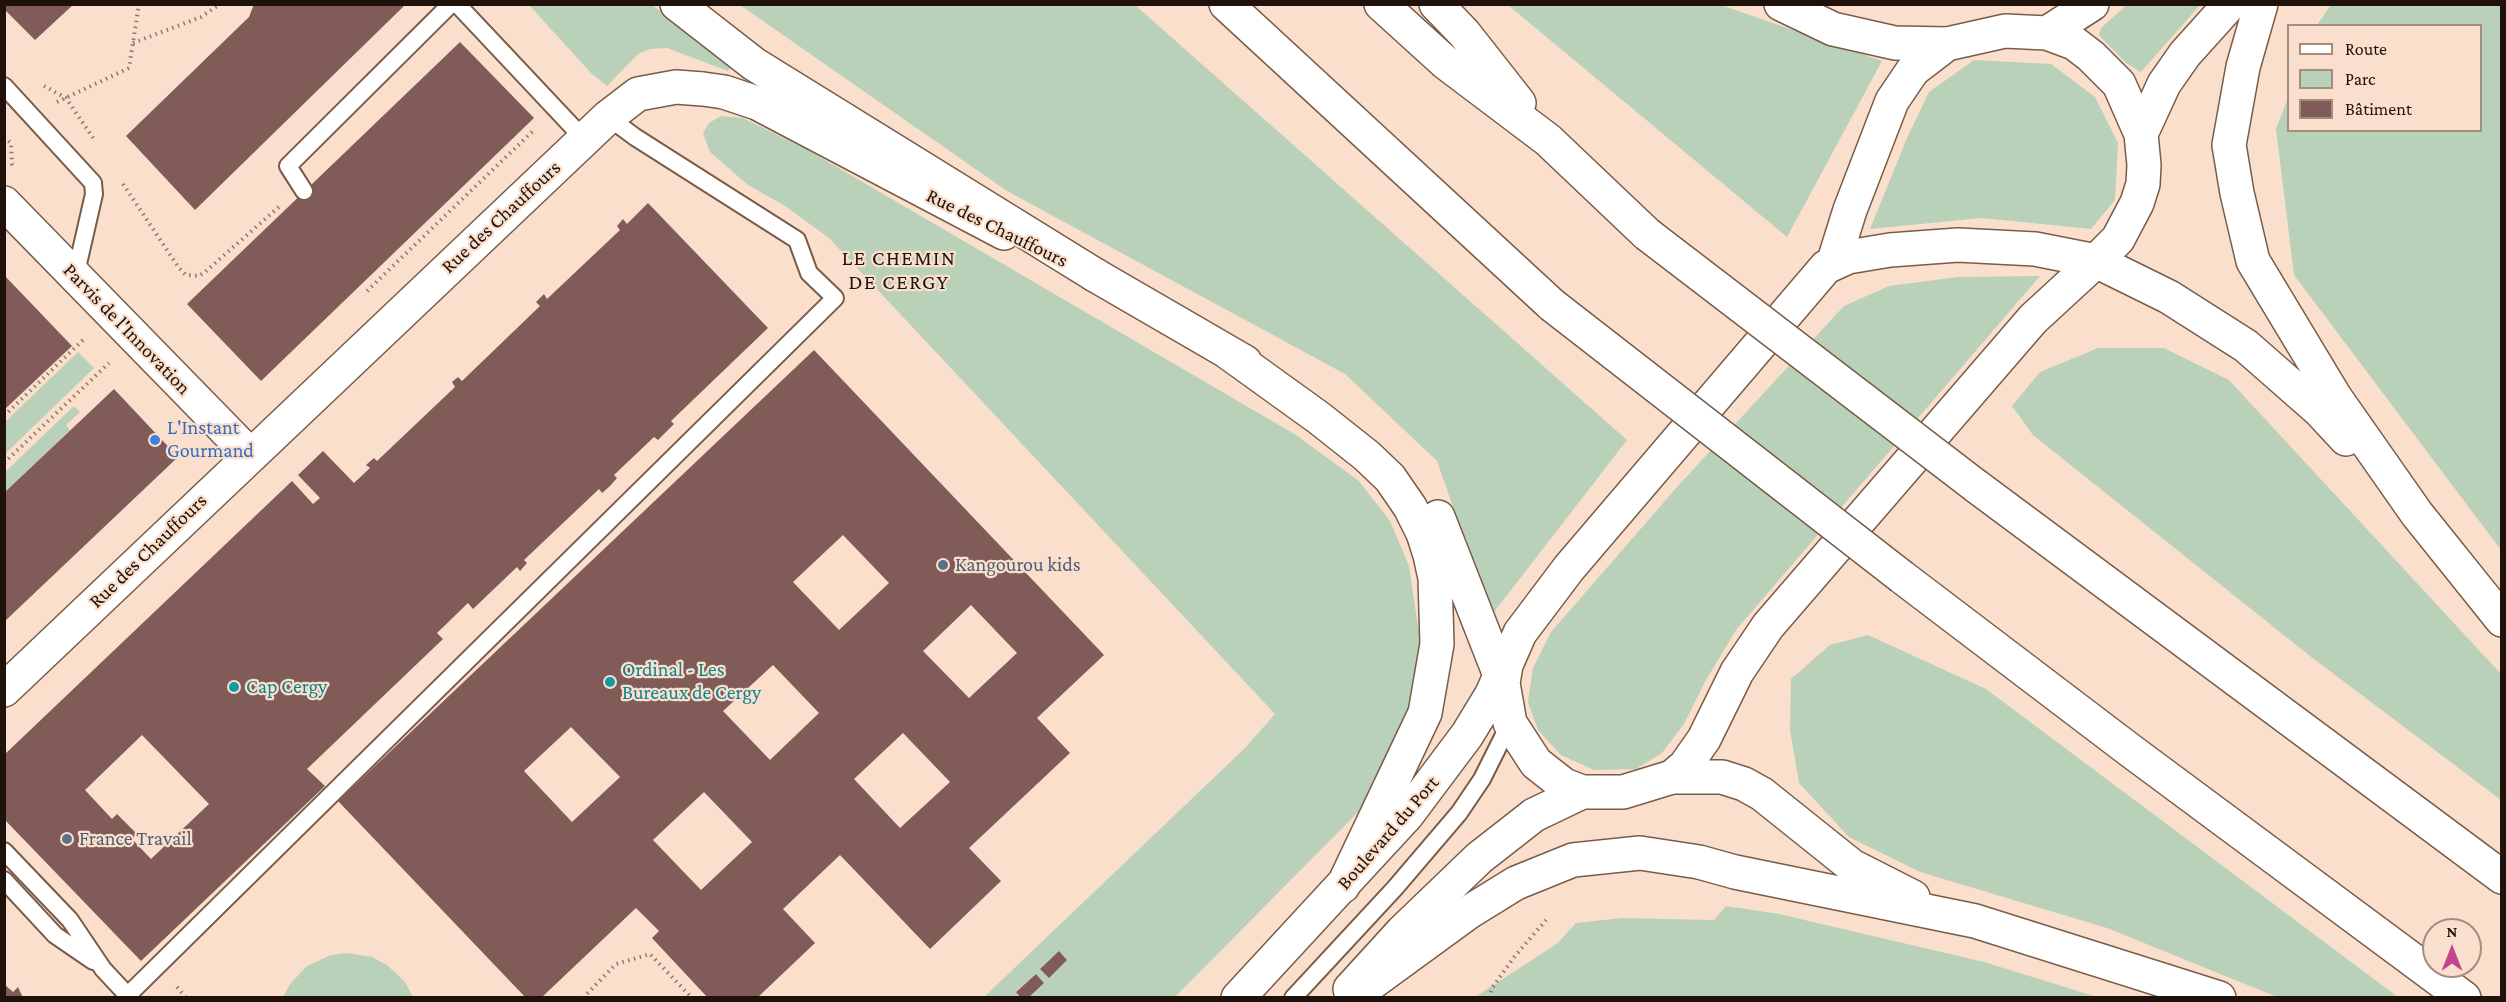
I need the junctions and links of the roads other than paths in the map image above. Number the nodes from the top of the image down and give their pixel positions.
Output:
1 (451, 4) edge
2 (457, 4) edge
3 (677, 4) edge
4 (1226, 4) edge
5 (1381, 4) edge
6 (1436, 4) edge
7 (1780, 4) edge
8 (2092, 4) edge
9 (2230, 4) edge
10 (2261, 4) edge
11 (2047, 33) junction
12 (1947, 44) junction
13 (4, 86) edge
14 (608, 117) junction
15 (2141, 134) junction
16 (584, 139) junction
17 (1548, 140) junction
18 (304, 191) dead end
19 (4, 203) edge
20 (2096, 261) junction
21 (1826, 268) junction
22 (1095, 275) junction
23 (75, 277) junction
24 (1226, 351) junction
25 (249, 454) junction
26 (2417, 514) junction
27 (2502, 620) edge
28 (1505, 670) junction
29 (4, 690) edge
30 (1510, 723) junction
31 (1672, 777) junction
32 (1582, 792) junction
33 (4, 851) edge
34 (2502, 877) edge
35 (4, 880) edge
36 (1343, 886) junction
37 (1975, 921) junction
38 (103, 969) junction
39 (129, 996) edge
40 (1238, 998) edge
41 (1293, 998) edge
42 (1342, 998) edge
43 (1352, 998) edge
44 (2219, 998) edge
45 (2464, 998) edge

1 - 18 lane
2 - 16 lane
3 - 22 main road
4 - 45 main road, bridge
5 - 17 main road
6 - 17 main road
7 - 12 main road
8 - 11 main road
9 - 15 main road
10 - 26 main road
11 - 12 main road
11 - 15 main road
12 - 21 main road
13 - 23 lane
14 - 16 main road, Rue des Chauffours
14 - 22 main road, Rue des Chauffours
14 - 39 lane
15 - 20 main road
16 - 25 main road, Rue des Chauffours
17 - 34 main road, bridge
19 - 23 main road, Parvis de l'Innovation
20 - 21 main road
20 - 26 main road
20 - 31 main road
21 - 28 main road, Boulevard du Port
22 - 24 main road
23 - 25 main road, Parvis de l'Innovation
24 - 28 main road
24 - 36 main road
25 - 29 main road, Rue des Chauffours
26 - 27 main road
28 - 30 main road
28 - 36 main road, Boulevard du Port
30 - 32 main road
30 - 41 lane
31 - 32 main road
31 - 37 main road
32 - 42 main road
33 - 38 lane
35 - 38 lane
36 - 40 main road, Boulevard du Port
37 - 43 main road
37 - 44 main road
38 - 39 lane

